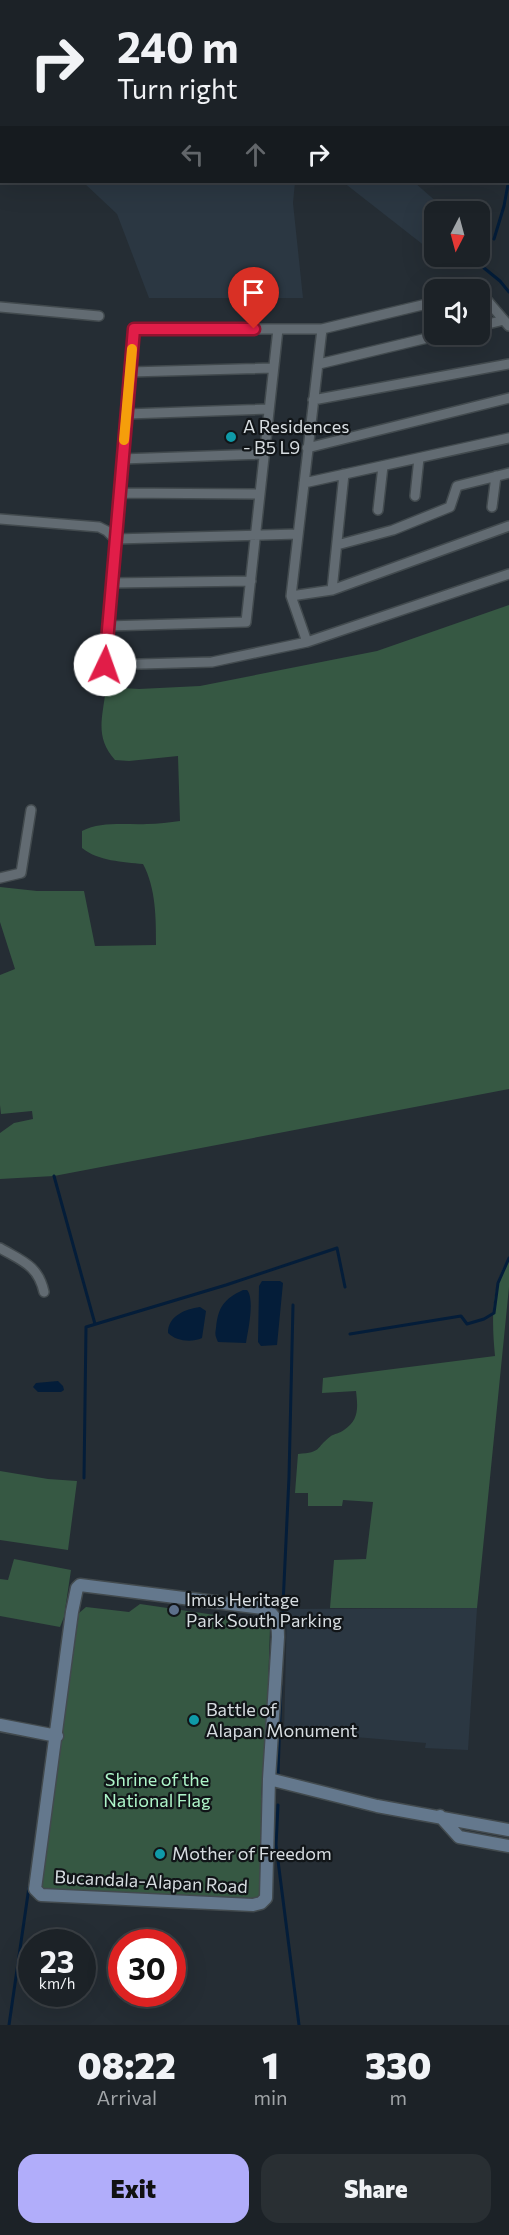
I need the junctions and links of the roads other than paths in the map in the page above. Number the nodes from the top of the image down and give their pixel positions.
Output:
1 (490, 303) edge
2 (424, 305) edge
3 (0, 307) edge
4 (99, 316) dead end
5 (507, 323) edge
6 (490, 325) edge
7 (278, 329) junction
8 (322, 329) junction
9 (424, 339) edge
10 (319, 364) junction
11 (509, 364) edge
12 (273, 368) junction
13 (130, 372) junction
14 (509, 398) edge
15 (313, 400) junction
16 (269, 409) junction
17 (127, 414) junction
18 (509, 438) edge
19 (307, 448) junction
20 (264, 454) junction
21 (419, 458) junction
22 (122, 459) junction
23 (383, 466) junction
24 (509, 473) edge
25 (344, 474) junction
26 (496, 476) junction
27 (304, 483) junction
28 (119, 494) junction
29 (260, 494) junction
30 (415, 496) dead end
31 (492, 507) dead end
32 (378, 510) dead end
33 (0, 519) edge
34 (509, 526) edge
35 (298, 534) junction
36 (256, 536) junction
37 (115, 539) junction
38 (337, 546) junction
39 (509, 574) edge
40 (251, 581) junction
41 (111, 583) junction
42 (333, 590) junction
43 (291, 596) junction
44 (107, 626) junction
45 (307, 642) junction
46 (31, 810) dead end
47 (0, 878) edge
48 (0, 1248) edge
49 (45, 1292) dead end
50 (0, 1725) edge
51 (57, 1736) junction
52 (269, 1779) junction
53 (440, 1816) junction
54 (509, 1830) edge
55 (509, 1846) edge

1 - 5 street
2 - 8 street
3 - 4 street
5 - 6 street
7 - 8 street
7 - 12 street
7 - 13 street
8 - 10 street
9 - 10 street
10 - 15 street
11 - 15 street
12 - 13 street
12 - 16 street
13 - 17 street
14 - 19 street
15 - 19 street
16 - 17 street
16 - 20 street
17 - 22 street
18 - 21 street
19 - 27 street
20 - 22 street
20 - 29 street
21 - 23 street
21 - 30 street
22 - 28 street
23 - 25 street
23 - 32 street
24 - 26 street
25 - 27 street
25 - 38 street
26 - 31 street
26 - 38 street
27 - 35 street
28 - 29 street
28 - 37 street
29 - 36 street
33 - 37 street
34 - 42 street
35 - 36 street
35 - 43 street
36 - 37 street
36 - 40 street
37 - 41 street
38 - 42 street
39 - 45 street
40 - 41 street
40 - 44 street
41 - 44 street
42 - 43 street
43 - 45 street
44 - 45 street
46 - 47 street
48 - 49 street
50 - 51 main road
51 - 52 main road, Bucandala-Alapan Road
51 - 52 main road, Bucandala-Alapan Road
52 - 53 main road
53 - 54 main road
53 - 55 main road

